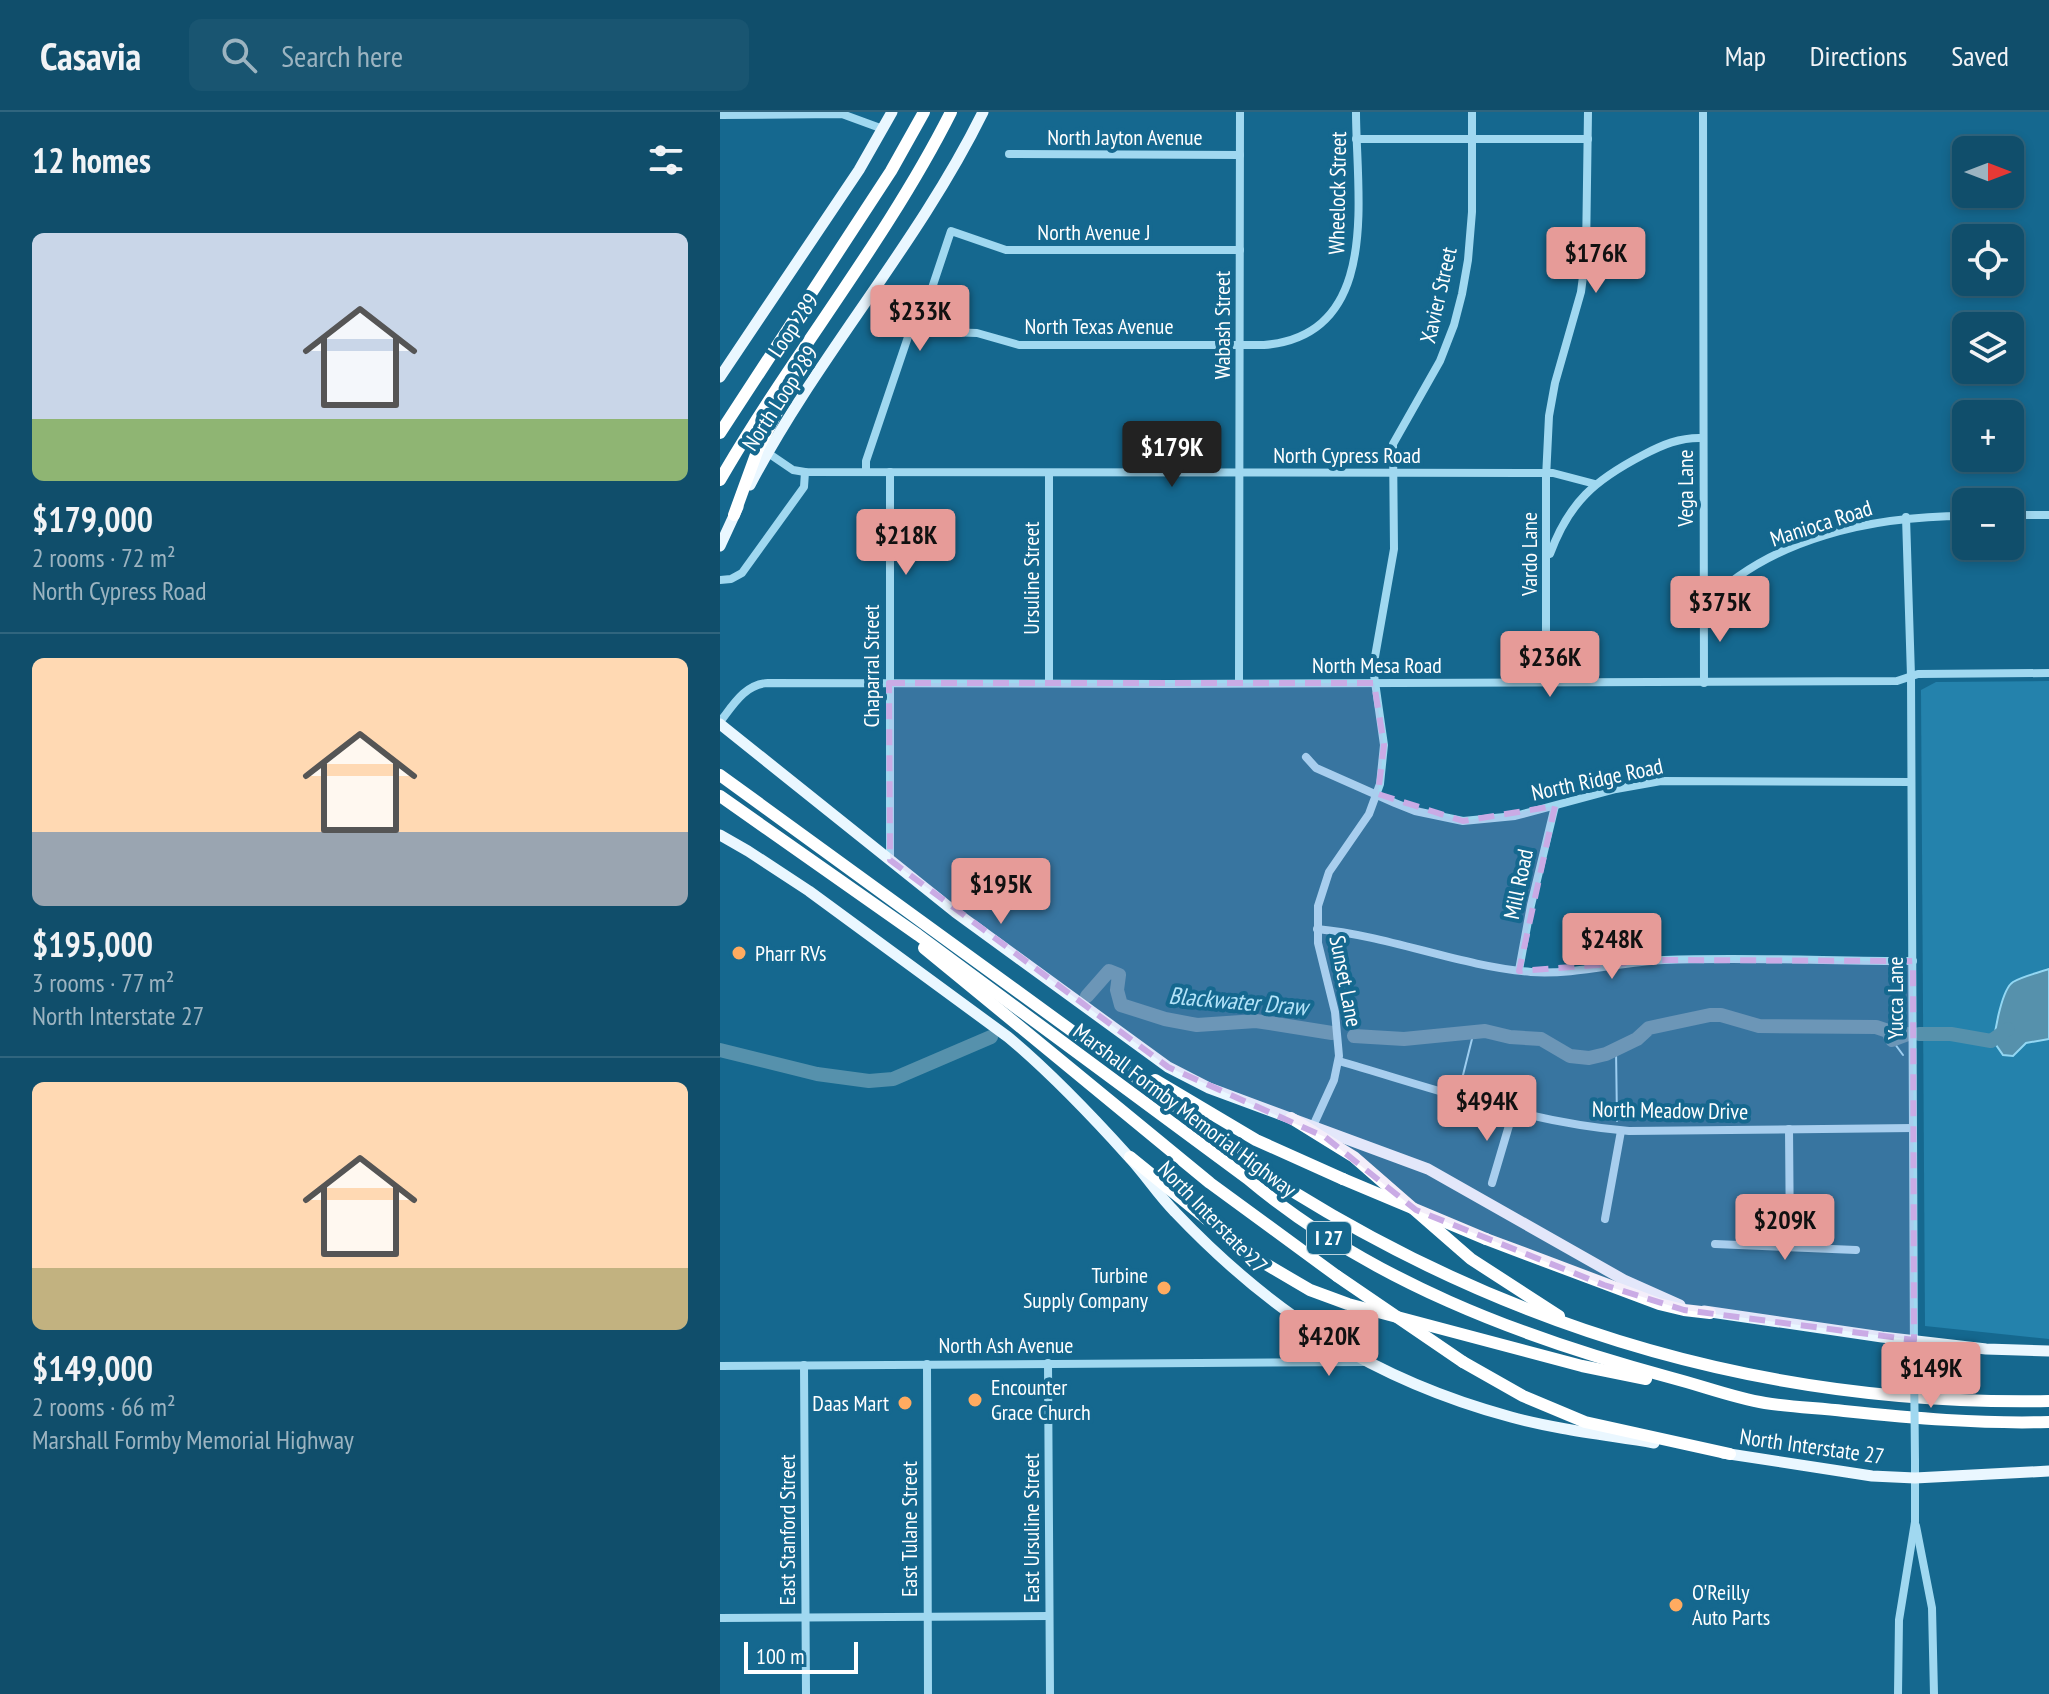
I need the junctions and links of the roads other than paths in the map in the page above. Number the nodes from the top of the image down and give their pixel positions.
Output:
1 (892, 112) edge
2 (924, 112) edge
3 (951, 112) edge
4 (983, 112) edge
5 (1240, 112) edge
6 (1356, 112) edge
7 (1472, 112) edge
8 (1588, 112) edge
9 (1703, 112) edge
10 (720, 115) edge
11 (883, 129) junction
12 (1356, 139) junction
13 (1588, 139) junction
14 (1472, 140) junction
15 (1009, 154) dead end
16 (1240, 155) junction
17 (1240, 250) junction
18 (854, 271) junction
19 (910, 331) junction
20 (1241, 344) junction
21 (720, 377) edge
22 (720, 433) edge
23 (1703, 438) junction
24 (768, 453) junction
25 (805, 472) junction
26 (866, 472) junction
27 (890, 472) junction
28 (1049, 473) junction
29 (1239, 473) junction
30 (1393, 473) junction
31 (1546, 473) junction
32 (720, 480) edge
33 (1595, 484) junction
34 (734, 515) junction
35 (2024, 515) edge
36 (2049, 515) edge
37 (1952, 516) edge
38 (1906, 517) junction
39 (720, 546) edge
40 (1547, 560) junction
41 (720, 580) edge
42 (1704, 606) junction
43 (2049, 673) edge
44 (1911, 676) junction
45 (889, 683) junction
46 (1049, 683) junction
47 (1239, 683) junction
48 (1374, 683) junction
49 (1546, 683) junction
50 (1704, 683) junction
51 (720, 723) edge
52 (1306, 757) dead end
53 (720, 775) edge
54 (1911, 782) junction
55 (1378, 794) junction
56 (720, 796) edge
57 (1555, 806) junction
58 (720, 835) edge
59 (890, 860) junction
60 (854, 889) junction
61 (1317, 929) junction
62 (1913, 961) junction
63 (1519, 970) junction
64 (1062, 1023) junction
65 (1339, 1061) junction
66 (1513, 1112) junction
67 (1291, 1118) junction
68 (1313, 1126) junction
69 (1913, 1128) junction
70 (1789, 1129) junction
71 (1621, 1131) junction
72 (1130, 1157) junction
73 (1492, 1183) dead end
74 (1605, 1219) dead end
75 (1715, 1244) dead end
76 (1790, 1247) junction
77 (1856, 1250) dead end
78 (1710, 1313) junction
79 (1571, 1325) junction
80 (1308, 1327) junction
81 (1914, 1340) junction
82 (2049, 1351) edge
83 (1367, 1362) junction
84 (1048, 1363) junction
85 (1292, 1363) junction
86 (927, 1364) junction
87 (804, 1365) junction
88 (720, 1366) edge
89 (2049, 1401) edge
90 (1764, 1403) junction
91 (2049, 1422) edge
92 (1730, 1454) junction
93 (2049, 1471) edge
94 (1915, 1478) junction
95 (1915, 1522) junction
96 (1049, 1616) junction
97 (928, 1617) junction
98 (720, 1618) edge
99 (805, 1618) junction
100 (806, 1694) edge
101 (928, 1694) edge
102 (1050, 1694) edge
103 (1898, 1694) edge
104 (1934, 1694) edge

1 - 11 main road
2 - 22 highway, Loop 289
3 - 18 highway, Loop 289
4 - 24 main road, North Loop 289
5 - 16 street, Wabash Street
6 - 12 street, Wheelock Street
7 - 14 street, Xavier Street
8 - 13 street, Vardo Lane
9 - 23 street, Vega Lane
10 - 11 street
11 - 21 main road
12 - 14 street
12 - 20 street, Wheelock Street
13 - 14 street
13 - 31 street, Vardo Lane
14 - 30 street, Xavier Street
15 - 16 street, North Jayton Avenue
16 - 17 street, Wabash Street
17 - 19 street, North Avenue J
17 - 20 street, Wabash Street
18 - 32 highway, Loop 289
18 - 34 highway
19 - 20 street, North Texas Avenue
19 - 26 street
20 - 29 street, Wabash Street
23 - 33 street
23 - 42 street, Vega Lane
24 - 25 street, North Cypress Road
24 - 34 main road, North Loop 289
25 - 26 street, North Cypress Road
25 - 41 street
26 - 27 street, North Cypress Road
27 - 28 street, North Cypress Road
27 - 45 street, Chaparral Street
28 - 29 street, North Cypress Road
28 - 46 street, Ursuline Street
29 - 30 street, North Cypress Road
29 - 47 street, Wabash Street
30 - 31 street, North Cypress Road
30 - 48 street, Sunset Lane
31 - 33 street, North Cypress Road
31 - 40 street, Vardo Lane
33 - 40 street
34 - 39 main road, North Loop 289
35 - 36 street
37 - 38 street, Manioca Road
38 - 42 street, Manioca Road
38 - 44 street, Yucca Lane
40 - 49 street, Vardo Lane
42 - 50 street, Vega Lane
43 - 44 street, North Mesa Road
44 - 50 street, North Mesa Road
44 - 54 street, Yucca Lane
45 - 46 street, North Mesa Road
45 - 51 street, North Mesa Road
45 - 59 street, Chaparral Street
46 - 47 street, North Mesa Road
47 - 48 street, North Mesa Road
48 - 49 street, North Mesa Road
48 - 55 street, Sunset Lane
49 - 50 street, North Mesa Road
51 - 59 main road
52 - 55 street, North Ridge Road
53 - 64 highway, Marshall Formby Memorial Highway / I 27
54 - 57 street, North Ridge Road
54 - 62 street, Yucca Lane
55 - 57 street, North Ridge Road
55 - 61 street, Sunset Lane
56 - 60 highway, Marshall Formby Memorial Highway / I 27
57 - 63 street, Mill Road
58 - 72 main road, North Interstate 27
59 - 67 main road
60 - 90 highway, Marshall Formby Memorial Highway / I 27
60 - 92 highway, bridge
61 - 63 street
61 - 65 street, Sunset Lane
62 - 63 street
62 - 69 street, Yucca Lane
64 - 78 highway, bridge
64 - 79 highway, Marshall Formby Memorial Highway / I 27
65 - 66 street, North Meadow Drive
65 - 68 street, Sunset Lane
66 - 71 street, North Meadow Drive
66 - 73 street
67 - 68 main road
67 - 79 highway
68 - 78 main road
69 - 70 street, North Meadow Drive
69 - 81 street, Yucca Lane
70 - 71 street, North Meadow Drive
70 - 76 street
71 - 74 street
72 - 80 main road, North Interstate 27
72 - 90 highway
75 - 76 street
76 - 77 street
78 - 81 main road
79 - 89 highway, Marshall Formby Memorial Highway / I 27
80 - 83 main road, North Interstate 27
80 - 85 street
81 - 82 main road
81 - 94 street, Yucca Lane, bridge
83 - 85 street, North Ash Avenue
83 - 92 main road, North Interstate 27
84 - 85 street, North Ash Avenue
84 - 86 street, North Ash Avenue
84 - 96 street, East Ursuline Street
86 - 87 street, North Ash Avenue
86 - 97 street, East Tulane Street
87 - 88 street, North Ash Avenue
87 - 99 street, East Stanford Street
90 - 91 highway, Marshall Formby Memorial Highway / I 27
92 - 94 main road, North Interstate 27
93 - 94 main road, North Interstate 27
94 - 95 street, Yucca Lane
95 - 103 street
95 - 104 street
96 - 97 street
96 - 102 street, East Ursuline Street
97 - 99 street
97 - 101 street, East Tulane Street
98 - 99 street
99 - 100 street, East Stanford Street

